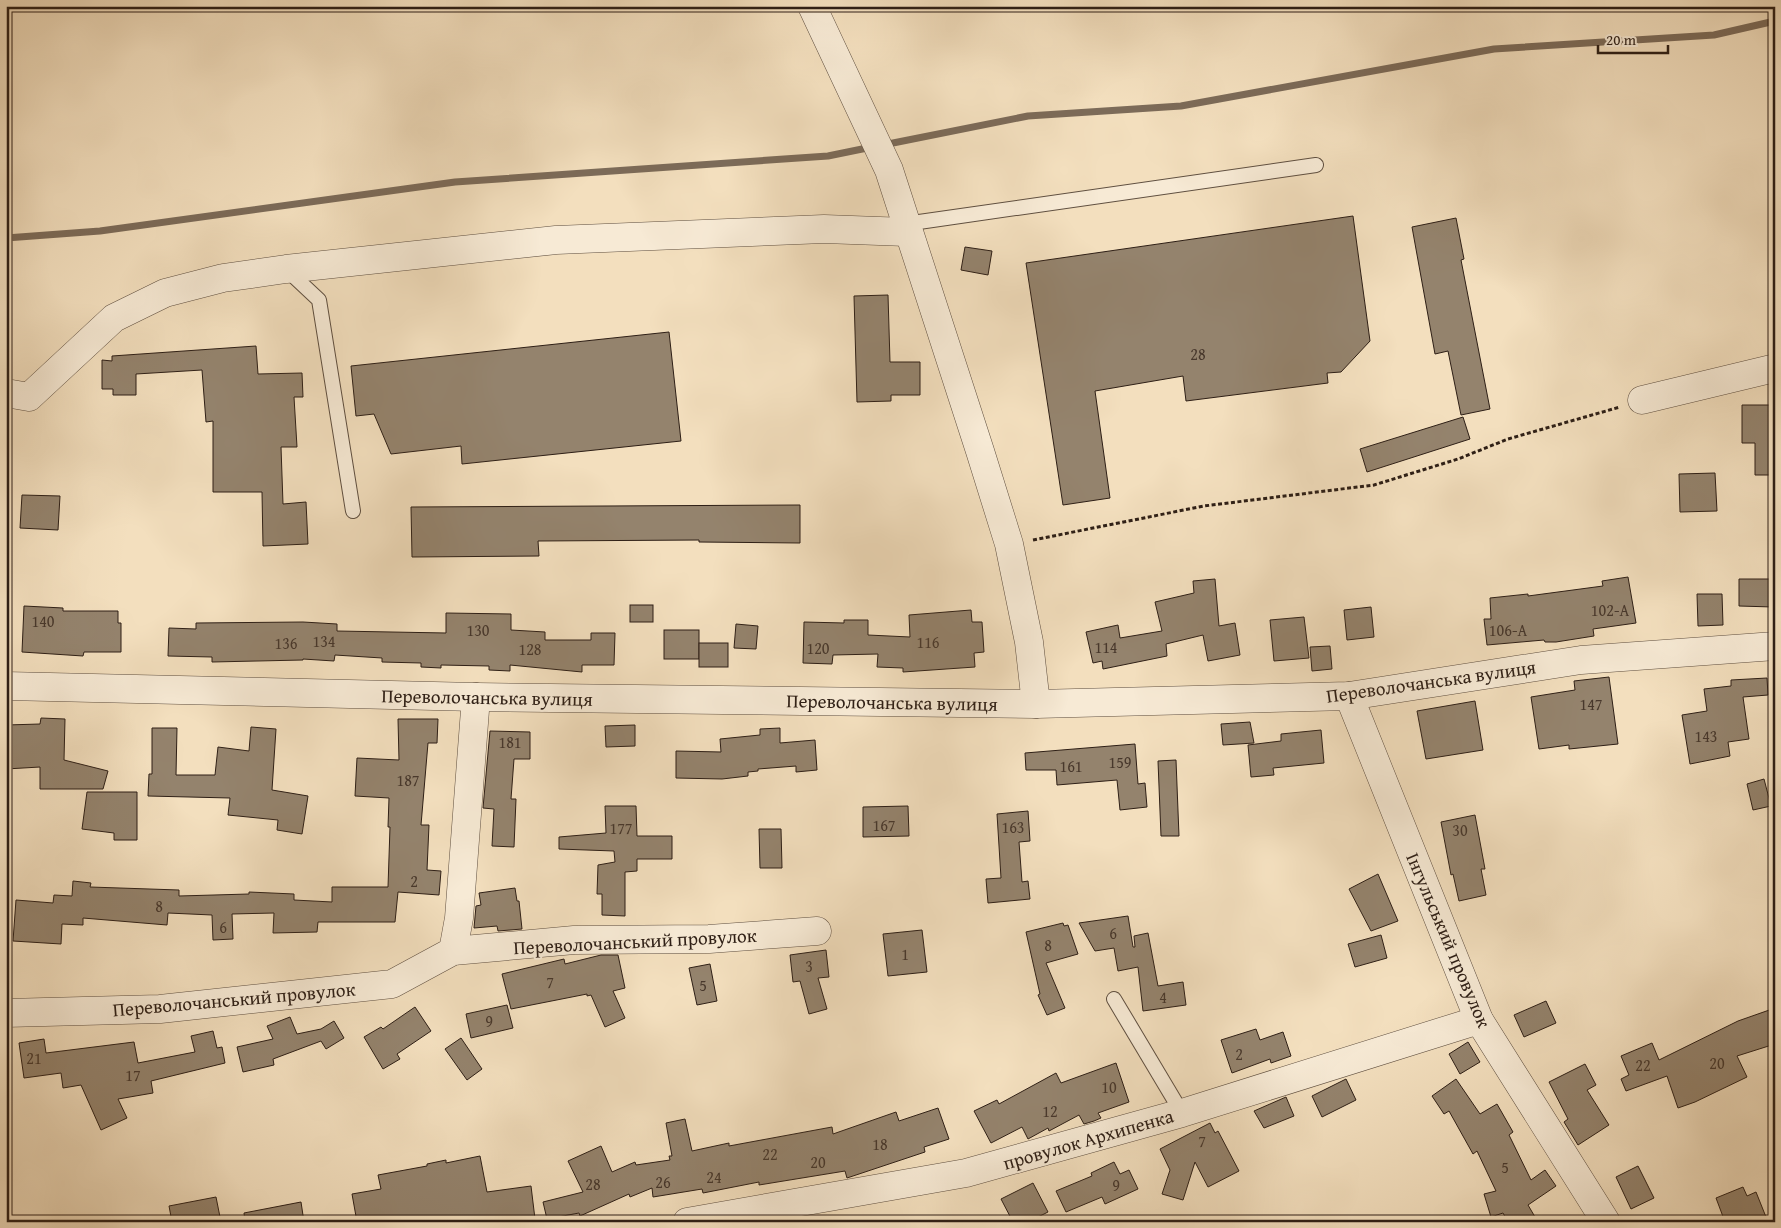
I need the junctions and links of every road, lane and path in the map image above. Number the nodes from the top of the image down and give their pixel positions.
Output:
1 (812, 6) edge
2 (1316, 165) dead end
3 (906, 228) junction
4 (286, 269) junction
5 (1775, 368) edge
6 (6, 393) edge
7 (1642, 400) joint
8 (353, 511) dead end
9 (1009, 544) junction
10 (1775, 646) edge
11 (6, 686) edge
12 (1349, 696) junction
13 (476, 697) junction
14 (1036, 704) junction
15 (817, 931) dead end
16 (453, 951) junction
17 (1114, 999) dead end
18 (6, 1013) edge
19 (1479, 1020) junction
20 (1182, 1113) junction
21 (687, 1222) edge
22 (1606, 1222) edge

1 - 3 street
2 - 3 lane
3 - 4 street
3 - 9 street
4 - 6 street
4 - 8 lane
5 - 7 street
7 - 9 path
9 - 14 street
10 - 12 street, Переволочанська вулиця
11 - 13 street, Переволочанська вулиця
12 - 14 street, Переволочанська вулиця
12 - 19 street, Інгульський провулок
13 - 14 street, Переволочанська вулиця
13 - 16 street
15 - 16 street, Переволочанський провулок
16 - 18 street, Переволочанський провулок
17 - 20 lane
19 - 20 street, провулок Архипенка
19 - 22 street, Інгульський провулок
20 - 21 street, провулок Архипенка

